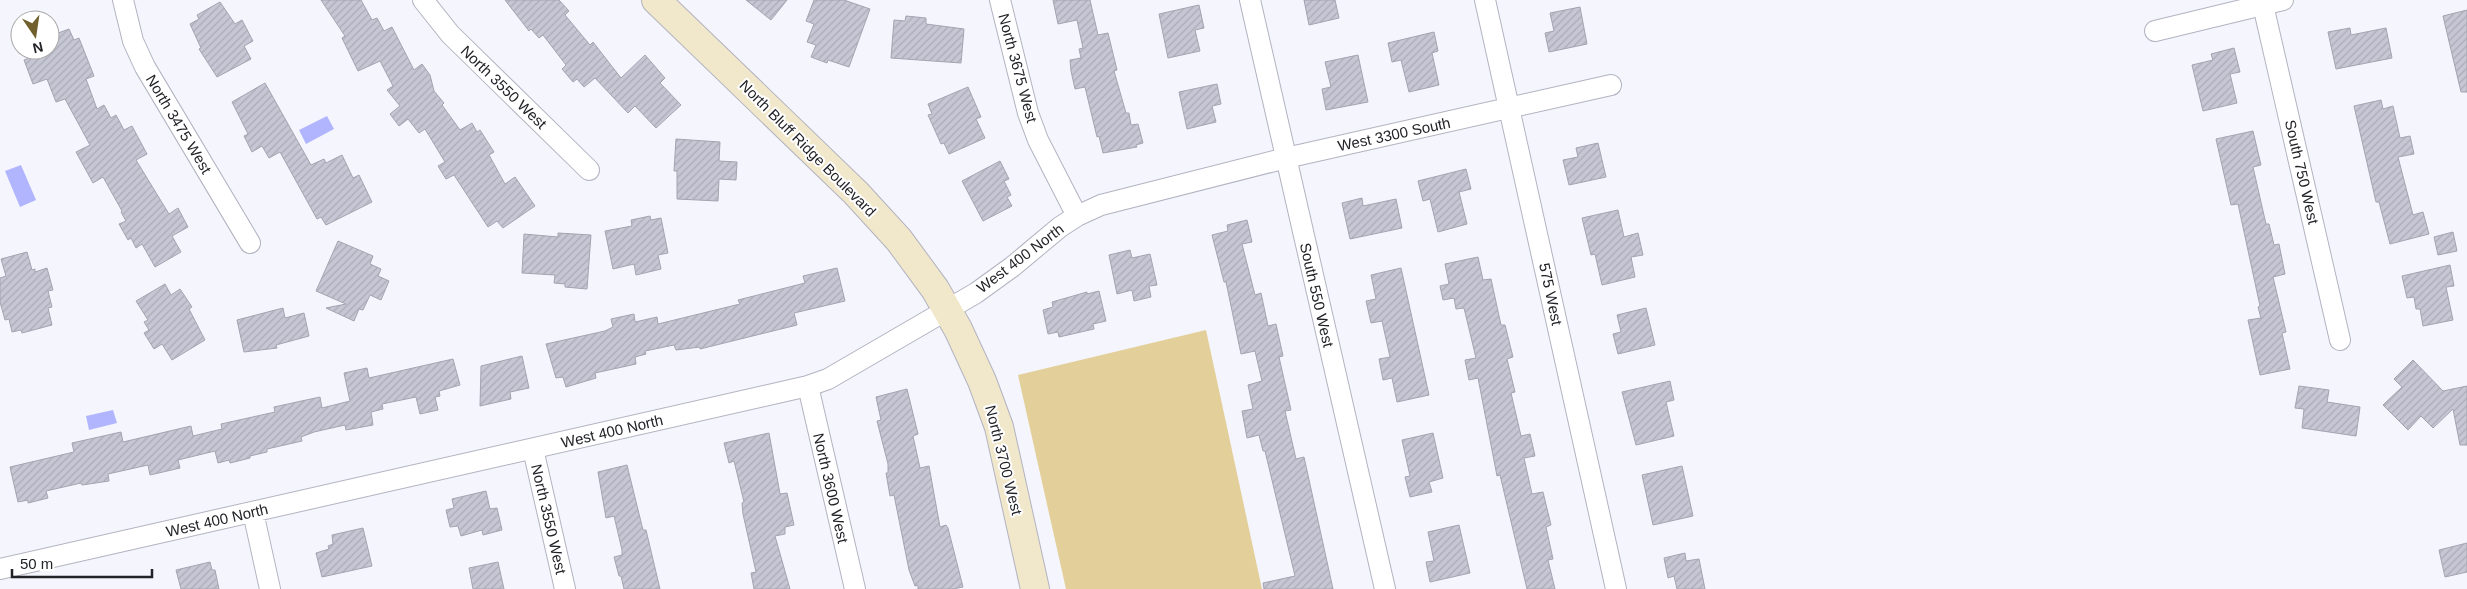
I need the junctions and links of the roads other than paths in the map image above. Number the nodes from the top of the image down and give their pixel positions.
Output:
1 (123, 0) edge
2 (423, 0) edge
3 (656, 0) edge
4 (1000, 0) edge
5 (1250, 0) edge
6 (1485, 0) edge
7 (2283, 0) edge
8 (2263, 5) junction
9 (2155, 31) dead end
10 (1611, 85) dead end
11 (1510, 109) junction
12 (1286, 158) junction
13 (589, 170) dead end
14 (1179, 187) joint
15 (1076, 216) junction
16 (250, 243) dead end
17 (947, 309) junction
18 (2340, 340) dead end
19 (808, 386) junction
20 (533, 449) junction
21 (253, 512) junction
22 (0, 569) edge
23 (270, 589) edge
24 (565, 589) edge
25 (855, 589) edge
26 (1035, 589) edge
27 (1385, 589) edge
28 (1616, 589) edge

1 - 16 street, North 3475 West
2 - 13 street, North 3550 West
3 - 17 street, North Bluff Ridge Boulevard
4 - 15 street, North 3675 West
5 - 12 street, South 550 West
6 - 11 street, 575 West
7 - 8 street
8 - 9 street
8 - 18 street, South 750 West
10 - 11 street, West 3300 South
11 - 12 street, West 3300 South
11 - 28 street, 575 West
12 - 14 street, West 3300 South
12 - 27 street, South 550 West
14 - 15 street, West 400 North
15 - 17 street, West 400 North
17 - 19 street, West 400 North
17 - 26 street, North 3700 West
19 - 20 street, West 400 North
19 - 25 street, North 3600 West
20 - 21 street, West 400 North
20 - 24 street, North 3550 West
21 - 22 street, West 400 North
21 - 23 street

